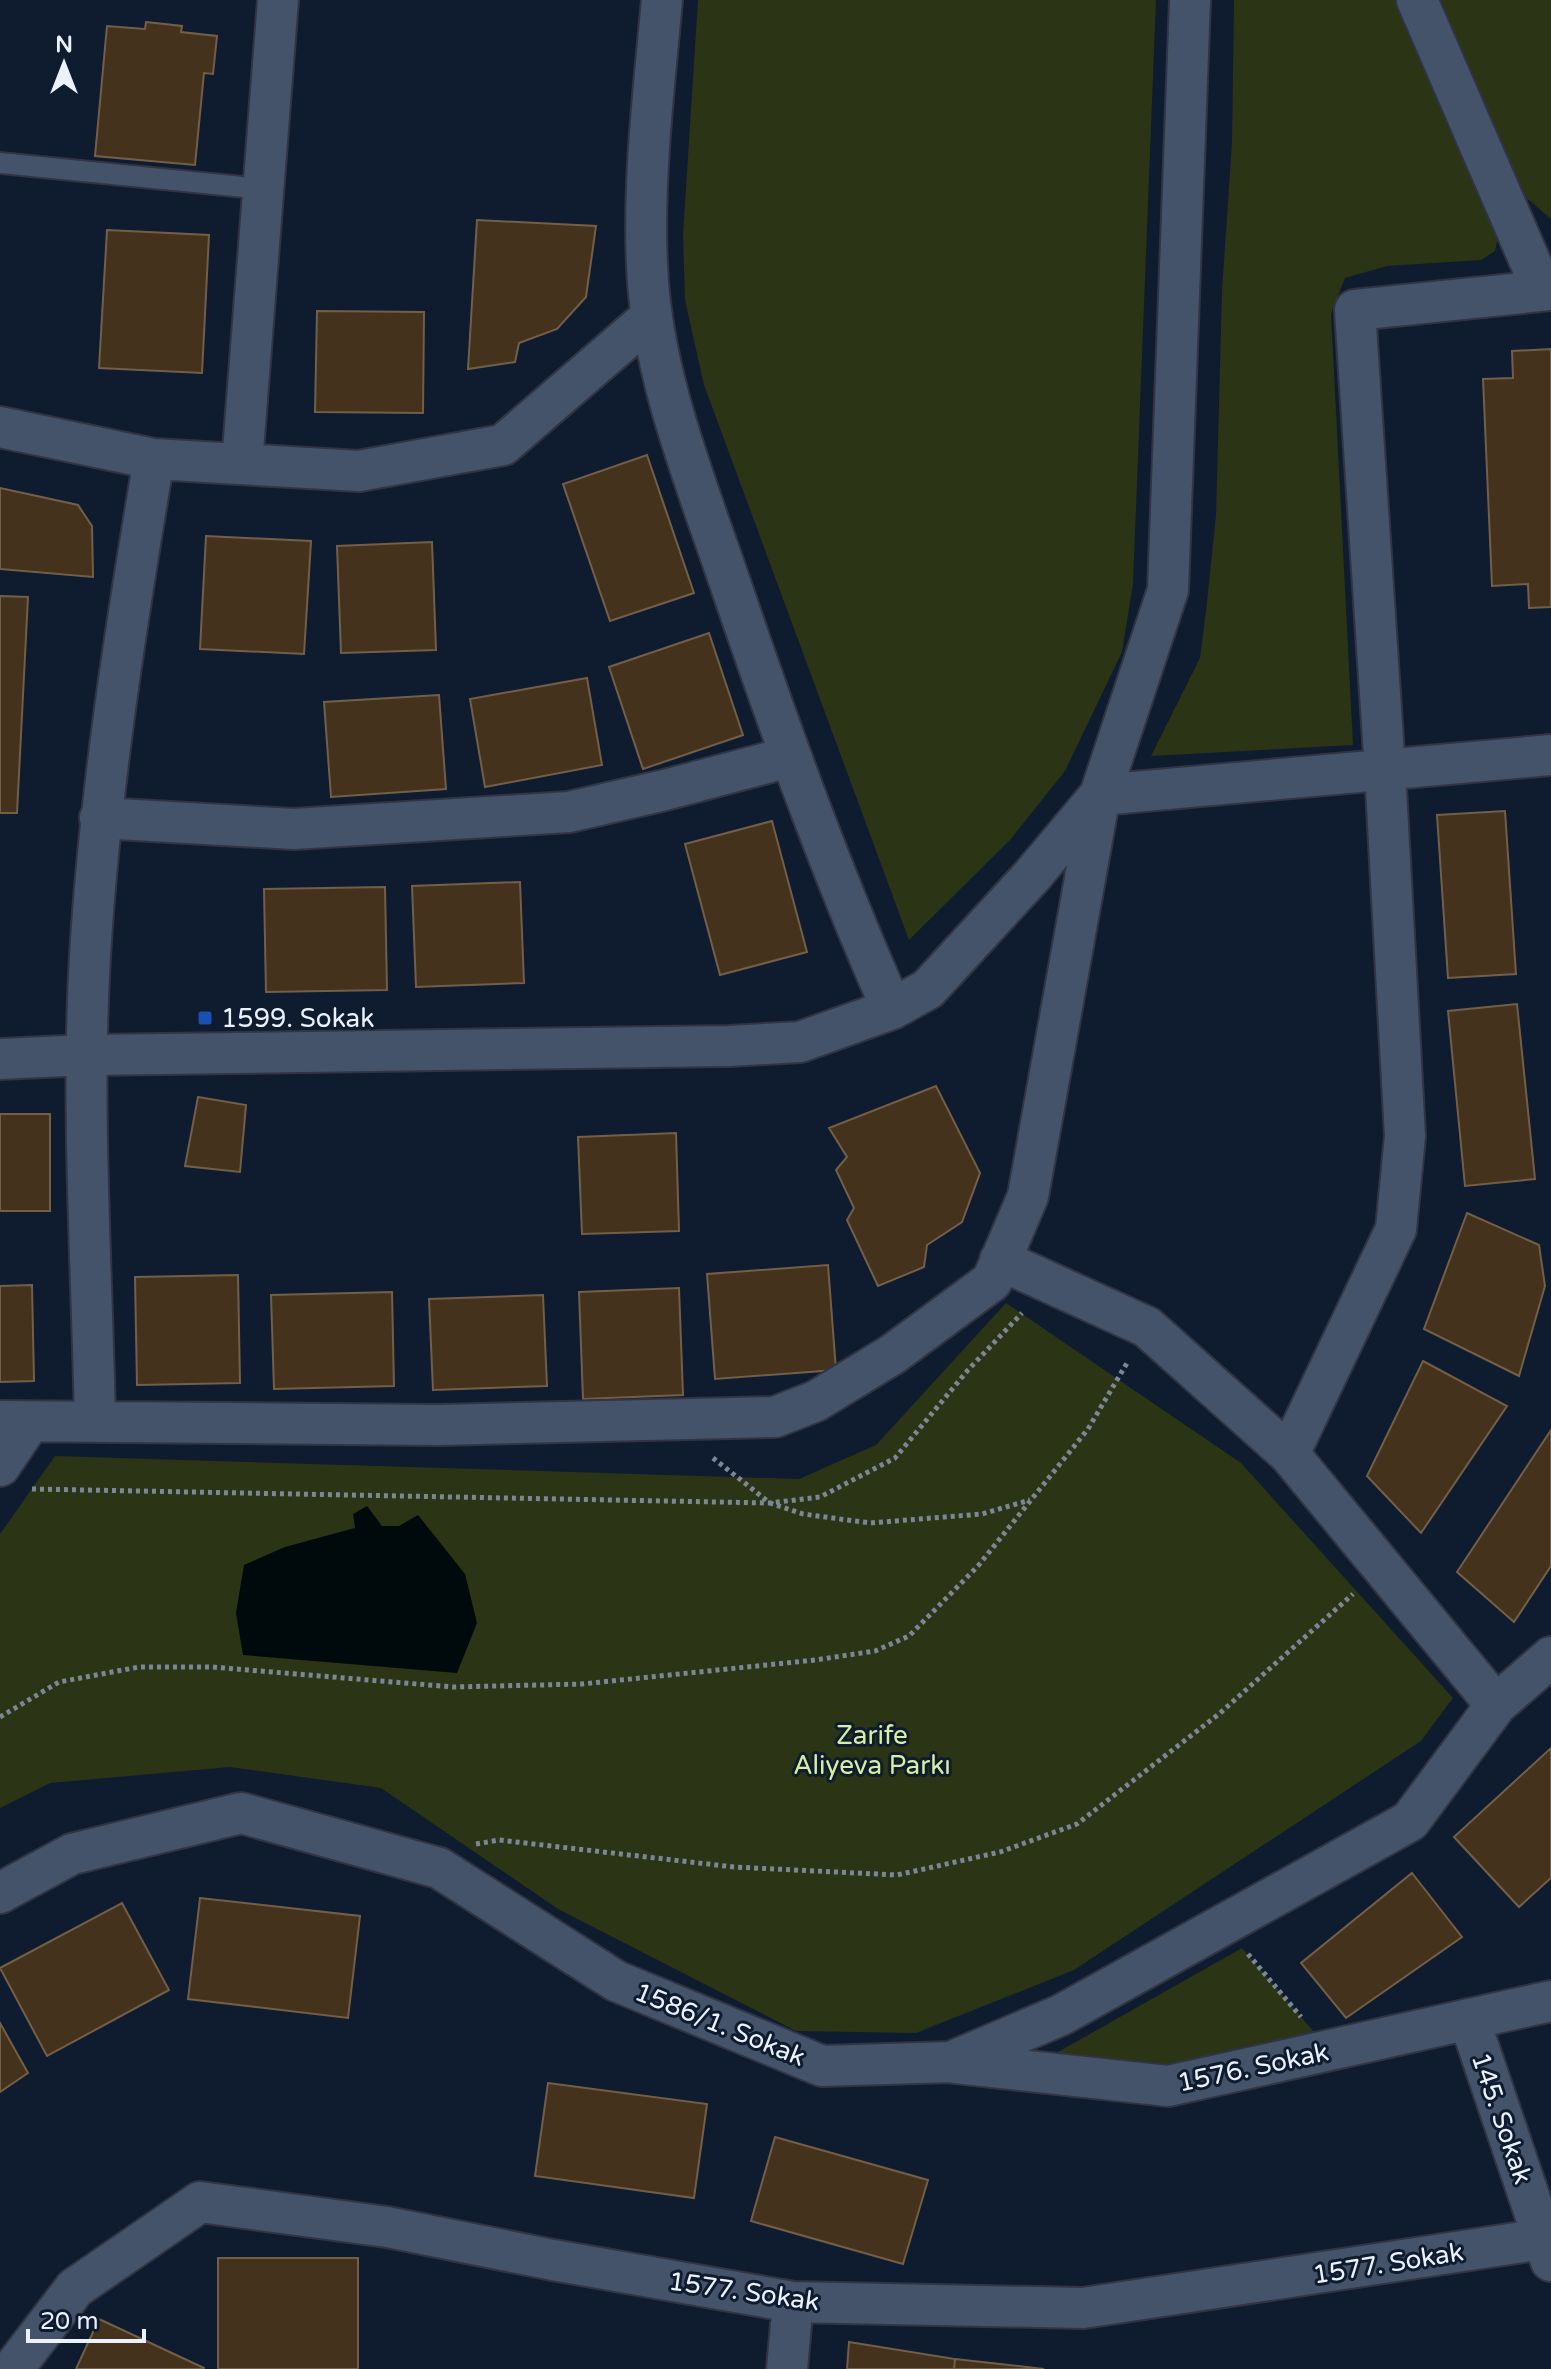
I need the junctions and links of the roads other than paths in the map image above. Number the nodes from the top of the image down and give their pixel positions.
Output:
1 (278, 0) edge
2 (662, 0) edge
3 (1190, 0) edge
4 (1417, 0) edge
5 (0, 163) edge
6 (263, 189) junction
7 (1546, 290) edge
8 (652, 316) junction
9 (0, 427) edge
10 (154, 459) junction
11 (242, 464) junction
12 (1551, 755) edge
13 (789, 757) junction
14 (1385, 770) junction
15 (1100, 795) junction
16 (100, 818) junction
17 (892, 1009) junction
18 (87, 1055) junction
19 (0, 1059) edge
20 (996, 1271) junction
21 (14, 1422) edge
22 (95, 1422) junction
23 (1289, 1454) junction
24 (15, 1477) edge
25 (1551, 1657) edge
26 (1496, 1705) junction
27 (0, 1893) edge
28 (1551, 2001) edge
29 (1469, 2019) junction
30 (951, 2062) junction
31 (1547, 2250) edge
32 (793, 2302) junction
33 (13, 2369) edge
34 (787, 2369) edge

1 - 6 street
2 - 8 street
3 - 15 street
4 - 7 street
5 - 6 lane
6 - 11 street
7 - 14 street
8 - 11 street
8 - 13 street
9 - 10 street
10 - 11 street
10 - 16 street
12 - 14 street
13 - 16 street
13 - 17 street
14 - 15 street
14 - 23 street
15 - 17 street
15 - 20 street
16 - 18 street
17 - 18 street
18 - 19 street
18 - 22 street
20 - 22 street
20 - 23 street
21 - 22 street
21 - 24 street
23 - 26 street
25 - 26 street, 1586/1. Sokak
26 - 30 street, 1586/1. Sokak
27 - 30 street, 1586/1. Sokak
28 - 29 street, 1576. Sokak
29 - 30 street, 1576. Sokak
29 - 31 street, 145. Sokak
31 - 32 street, 1577. Sokak
32 - 33 street, 1577. Sokak
32 - 34 street

